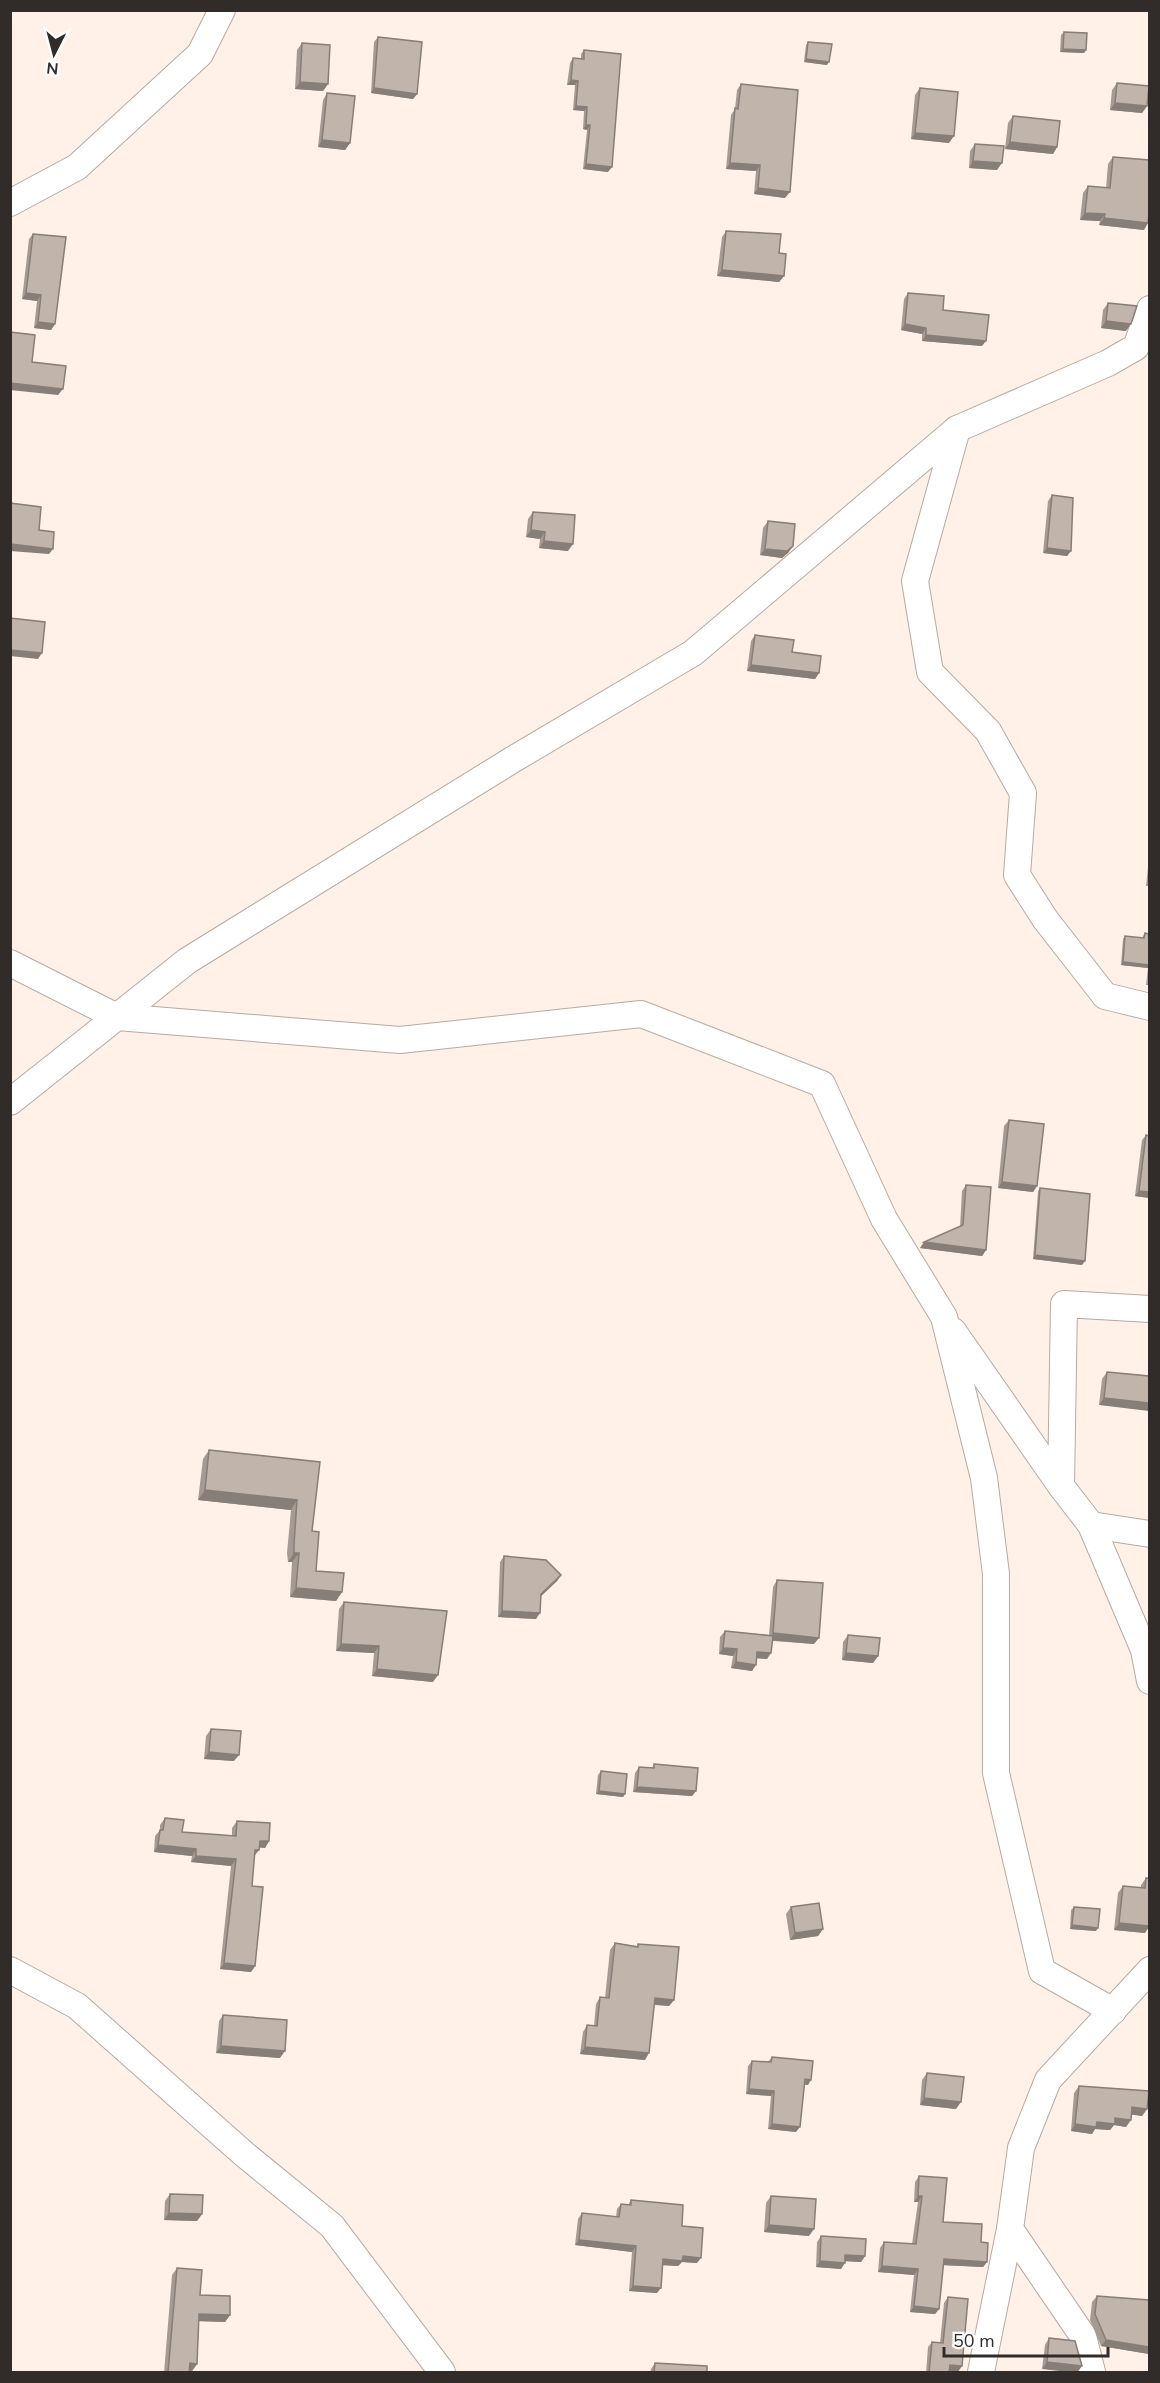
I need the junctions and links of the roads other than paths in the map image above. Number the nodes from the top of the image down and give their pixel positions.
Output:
1 (222, 10) edge
2 (10, 203) edge
3 (1149, 309) edge
4 (957, 429) junction
5 (10, 963) edge
6 (1149, 1007) edge
7 (117, 1017) junction
8 (10, 1102) edge
9 (1149, 1309) edge
10 (944, 1317) junction
11 (1061, 1486) junction
12 (1091, 1525) junction
13 (1149, 1534) edge
14 (1149, 1681) edge
15 (10, 1970) edge
16 (1149, 1970) edge
17 (1113, 2011) junction
18 (1010, 2229) junction
19 (442, 2373) edge
20 (981, 2373) edge
21 (1092, 2373) edge

1 - 2 street
3 - 4 street
4 - 6 street
4 - 7 street
5 - 7 street
7 - 8 street
7 - 10 street
9 - 11 street
10 - 11 street
10 - 17 street
11 - 12 street
12 - 13 street
12 - 14 street
15 - 19 street
16 - 17 street
17 - 18 street
18 - 20 street
18 - 21 street

